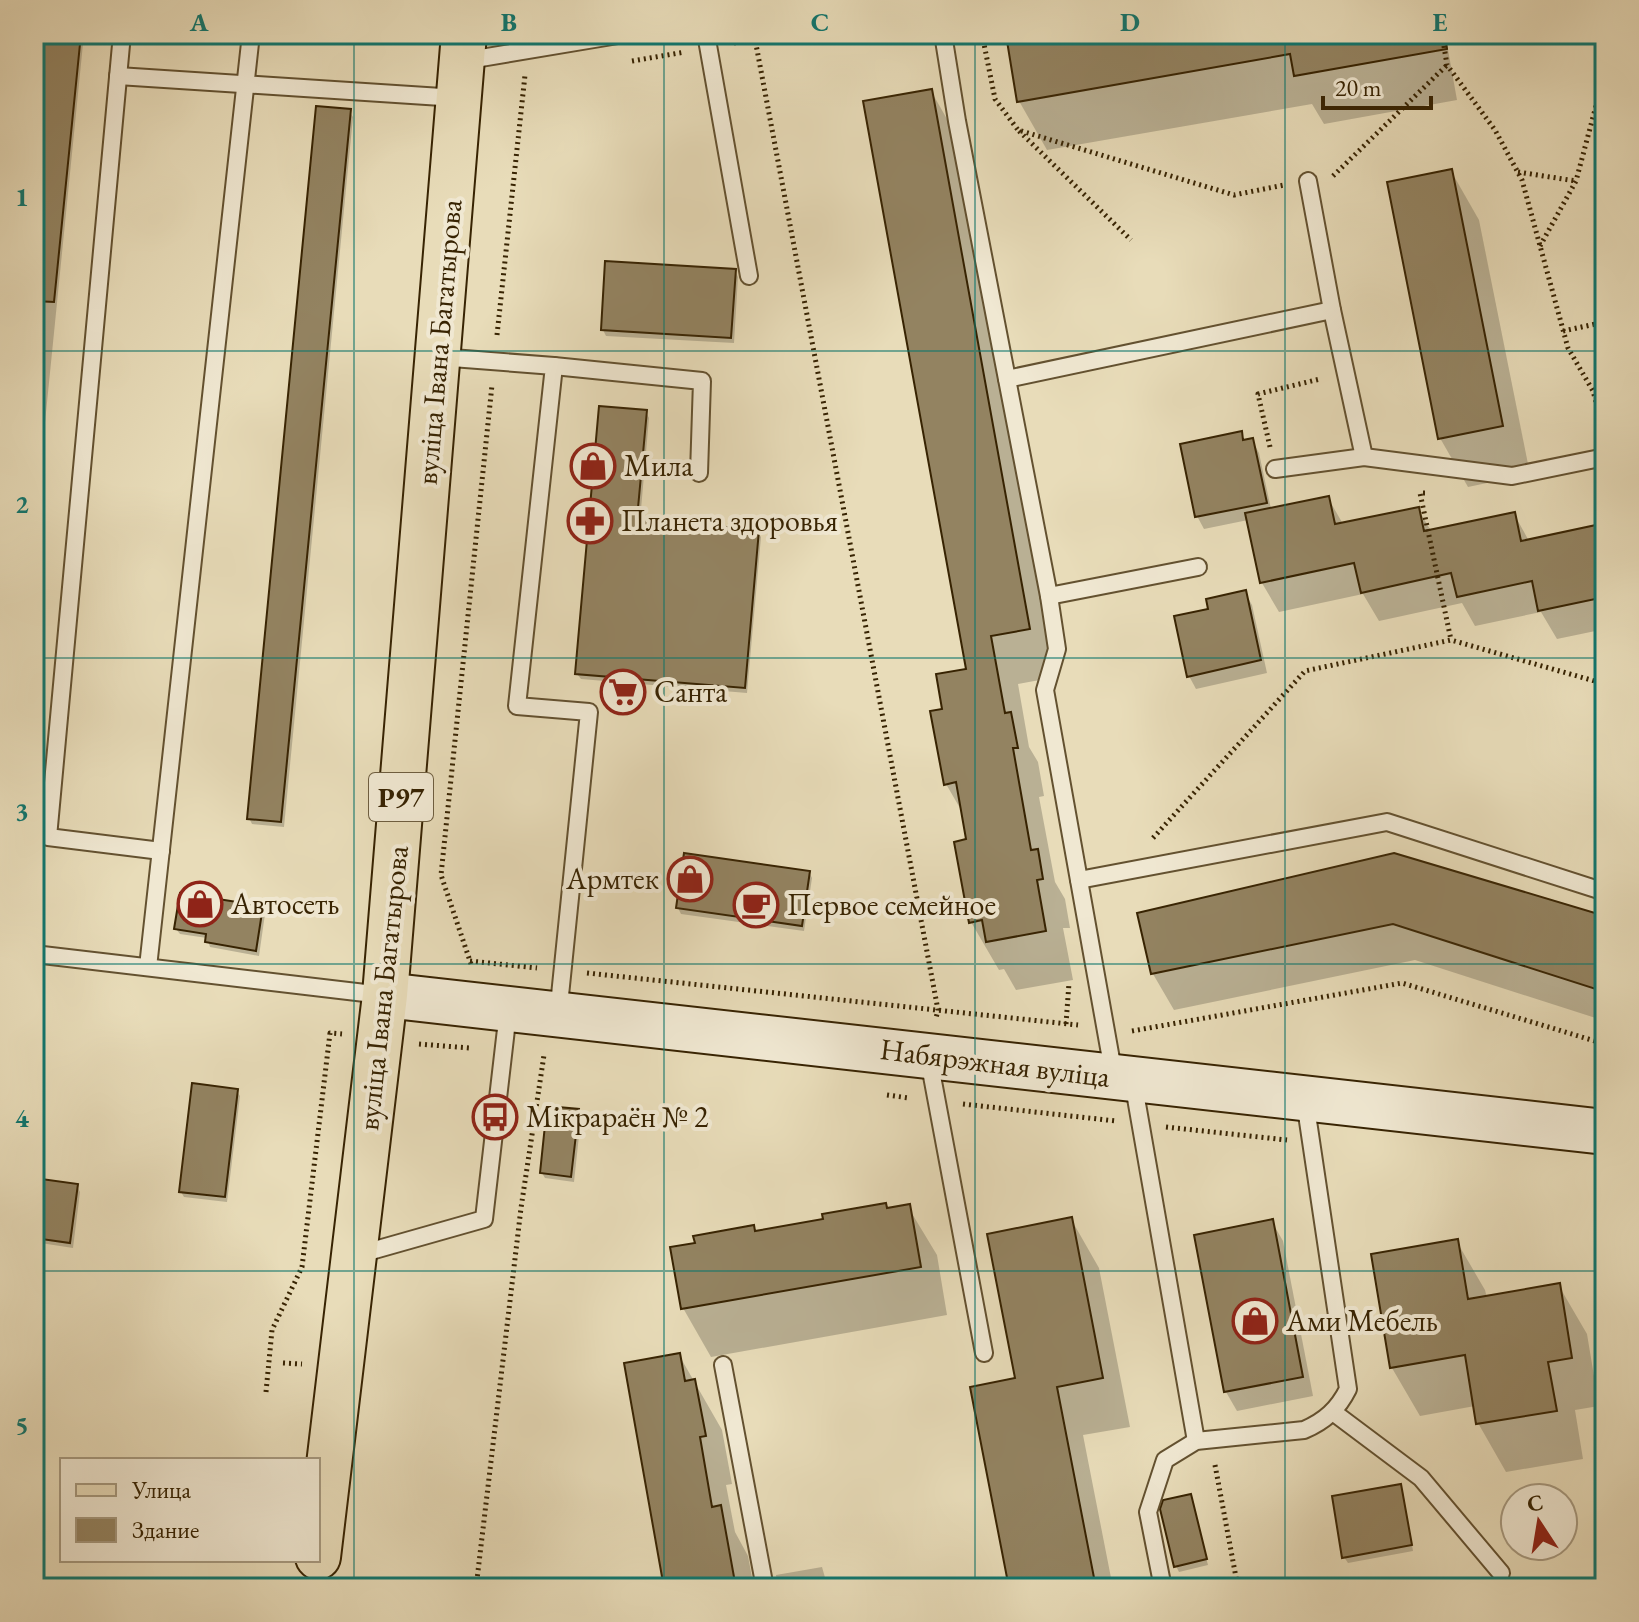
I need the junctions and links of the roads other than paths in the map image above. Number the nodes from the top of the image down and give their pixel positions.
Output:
1 (122, 34) edge
2 (251, 34) edge
3 (624, 34) edge
4 (943, 34) edge
5 (707, 41) edge
6 (462, 65) edge
7 (118, 76) junction
8 (246, 85) junction
9 (1308, 181) dead end
10 (749, 276) dead end
11 (1332, 310) junction
12 (438, 356) junction
13 (554, 366) junction
14 (1007, 379) junction
15 (1364, 457) junction
16 (1605, 457) edge
17 (1275, 469) dead end
18 (699, 473) dead end
19 (1198, 567) dead end
20 (1049, 596) junction
21 (161, 851) junction
22 (1079, 880) junction
23 (1605, 892) edge
24 (34, 954) edge
25 (148, 967) junction
26 (385, 995) junction
27 (508, 1010) junction
28 (558, 1036) junction
29 (928, 1054) junction
30 (1124, 1078) junction
31 (1305, 1100) junction
32 (1605, 1132) edge
33 (355, 1256) junction
34 (984, 1353) dead end
35 (723, 1365) dead end
36 (1333, 1412) junction
37 (1196, 1441) junction
38 (320, 1542) edge
39 (317, 1562) edge
40 (1501, 1573) dead end
41 (314, 1588) edge
42 (765, 1588) edge
43 (1163, 1588) edge

1 - 7 lane
2 - 8 lane
3 - 6 lane
4 - 14 lane
5 - 10 lane
6 - 8 lane
6 - 12 main road, вуліца Івана Багатырова / Р97
7 - 8 lane
7 - 21 lane
8 - 21 lane
9 - 11 lane
11 - 14 lane
11 - 15 lane
12 - 13 lane
12 - 26 main road, вуліца Івана Багатырова / Р97
13 - 18 lane
13 - 28 lane
14 - 20 lane
15 - 16 lane
15 - 17 lane
19 - 20 lane
20 - 22 lane
21 - 25 lane
22 - 23 lane
22 - 30 lane
24 - 25 lane
25 - 26 lane
26 - 27 main road, Набярэжная вуліца
26 - 33 main road, вуліца Івана Багатырова / Р97
27 - 28 main road, Набярэжная вуліца
27 - 33 lane
28 - 29 main road, Набярэжная вуліца
29 - 30 main road, Набярэжная вуліца
29 - 34 lane
30 - 31 main road, Набярэжная вуліца
30 - 37 lane
31 - 32 main road, Набярэжная вуліца
31 - 36 lane
33 - 38 main road, вуліца Івана Багатырова / Р97
35 - 42 lane
36 - 37 lane
36 - 40 lane
37 - 43 lane
39 - 41 main road, вуліца Івана Багатырова / Р97

